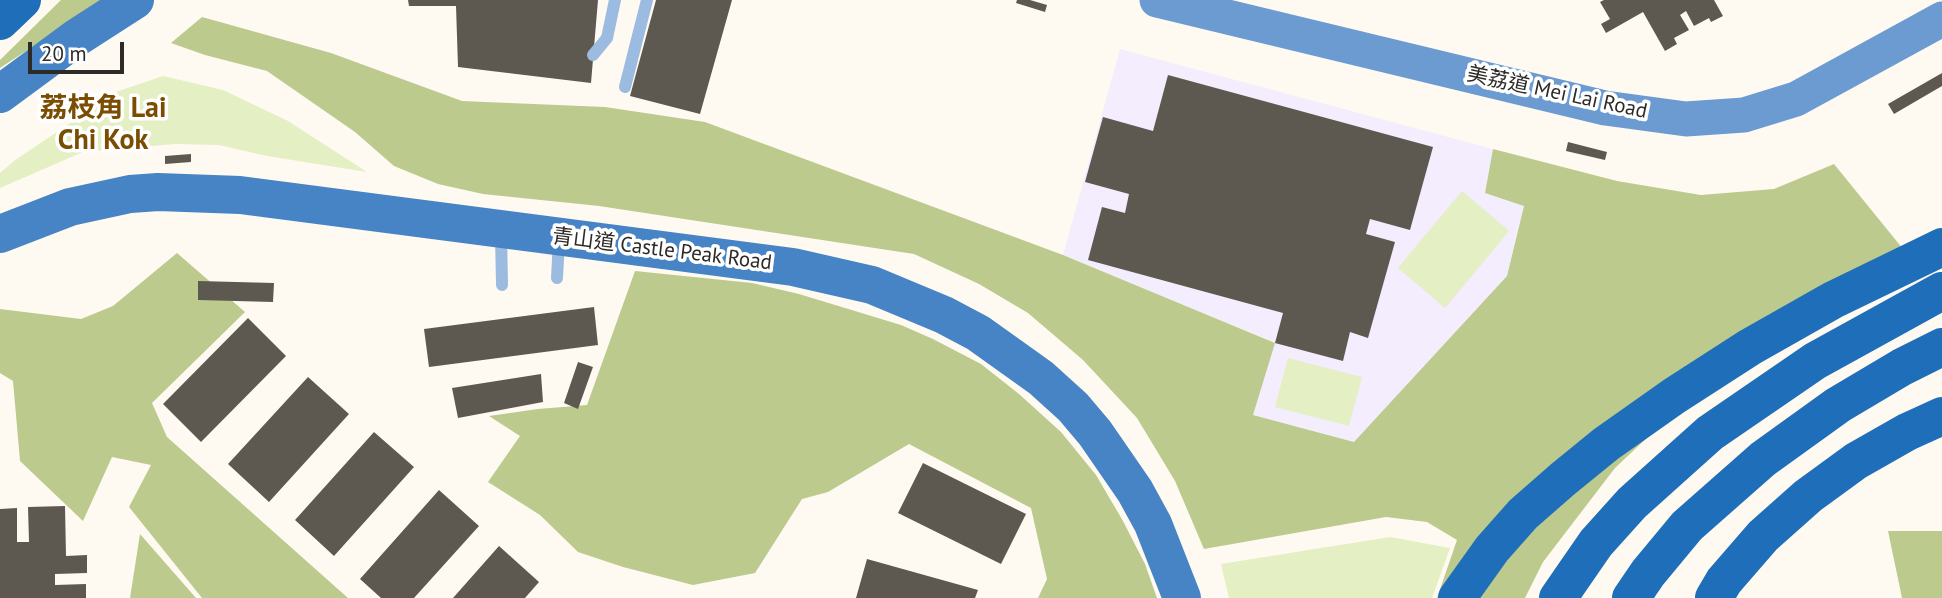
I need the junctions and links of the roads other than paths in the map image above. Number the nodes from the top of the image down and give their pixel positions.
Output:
1 (22, 0) edge
2 (135, 0) edge
3 (615, 0) edge
4 (647, 0) edge
5 (1157, 0) edge
6 (1942, 19) edge
7 (0, 21) edge
8 (593, 55) dead end
9 (625, 87) dead end
10 (0, 94) edge
11 (501, 230) junction
12 (0, 234) edge
13 (559, 237) junction
14 (1942, 247) edge
15 (557, 278) dead end
16 (502, 285) dead end
17 (1942, 291) edge
18 (1942, 347) edge
19 (1942, 416) edge
20 (1182, 598) edge
21 (1457, 598) edge
22 (1558, 598) edge
23 (1631, 598) edge
24 (1714, 598) edge

1 - 7 highway
2 - 10 main road
3 - 8 lane
4 - 9 lane
5 - 6 main road, 美荔道 Mei Lai Road
11 - 12 main road, 青山道 Castle Peak Road
11 - 13 main road, 青山道 Castle Peak Road
11 - 16 lane
13 - 15 lane
13 - 20 main road, 青山道 Castle Peak Road
14 - 21 highway
17 - 22 highway
18 - 23 highway
19 - 24 highway

